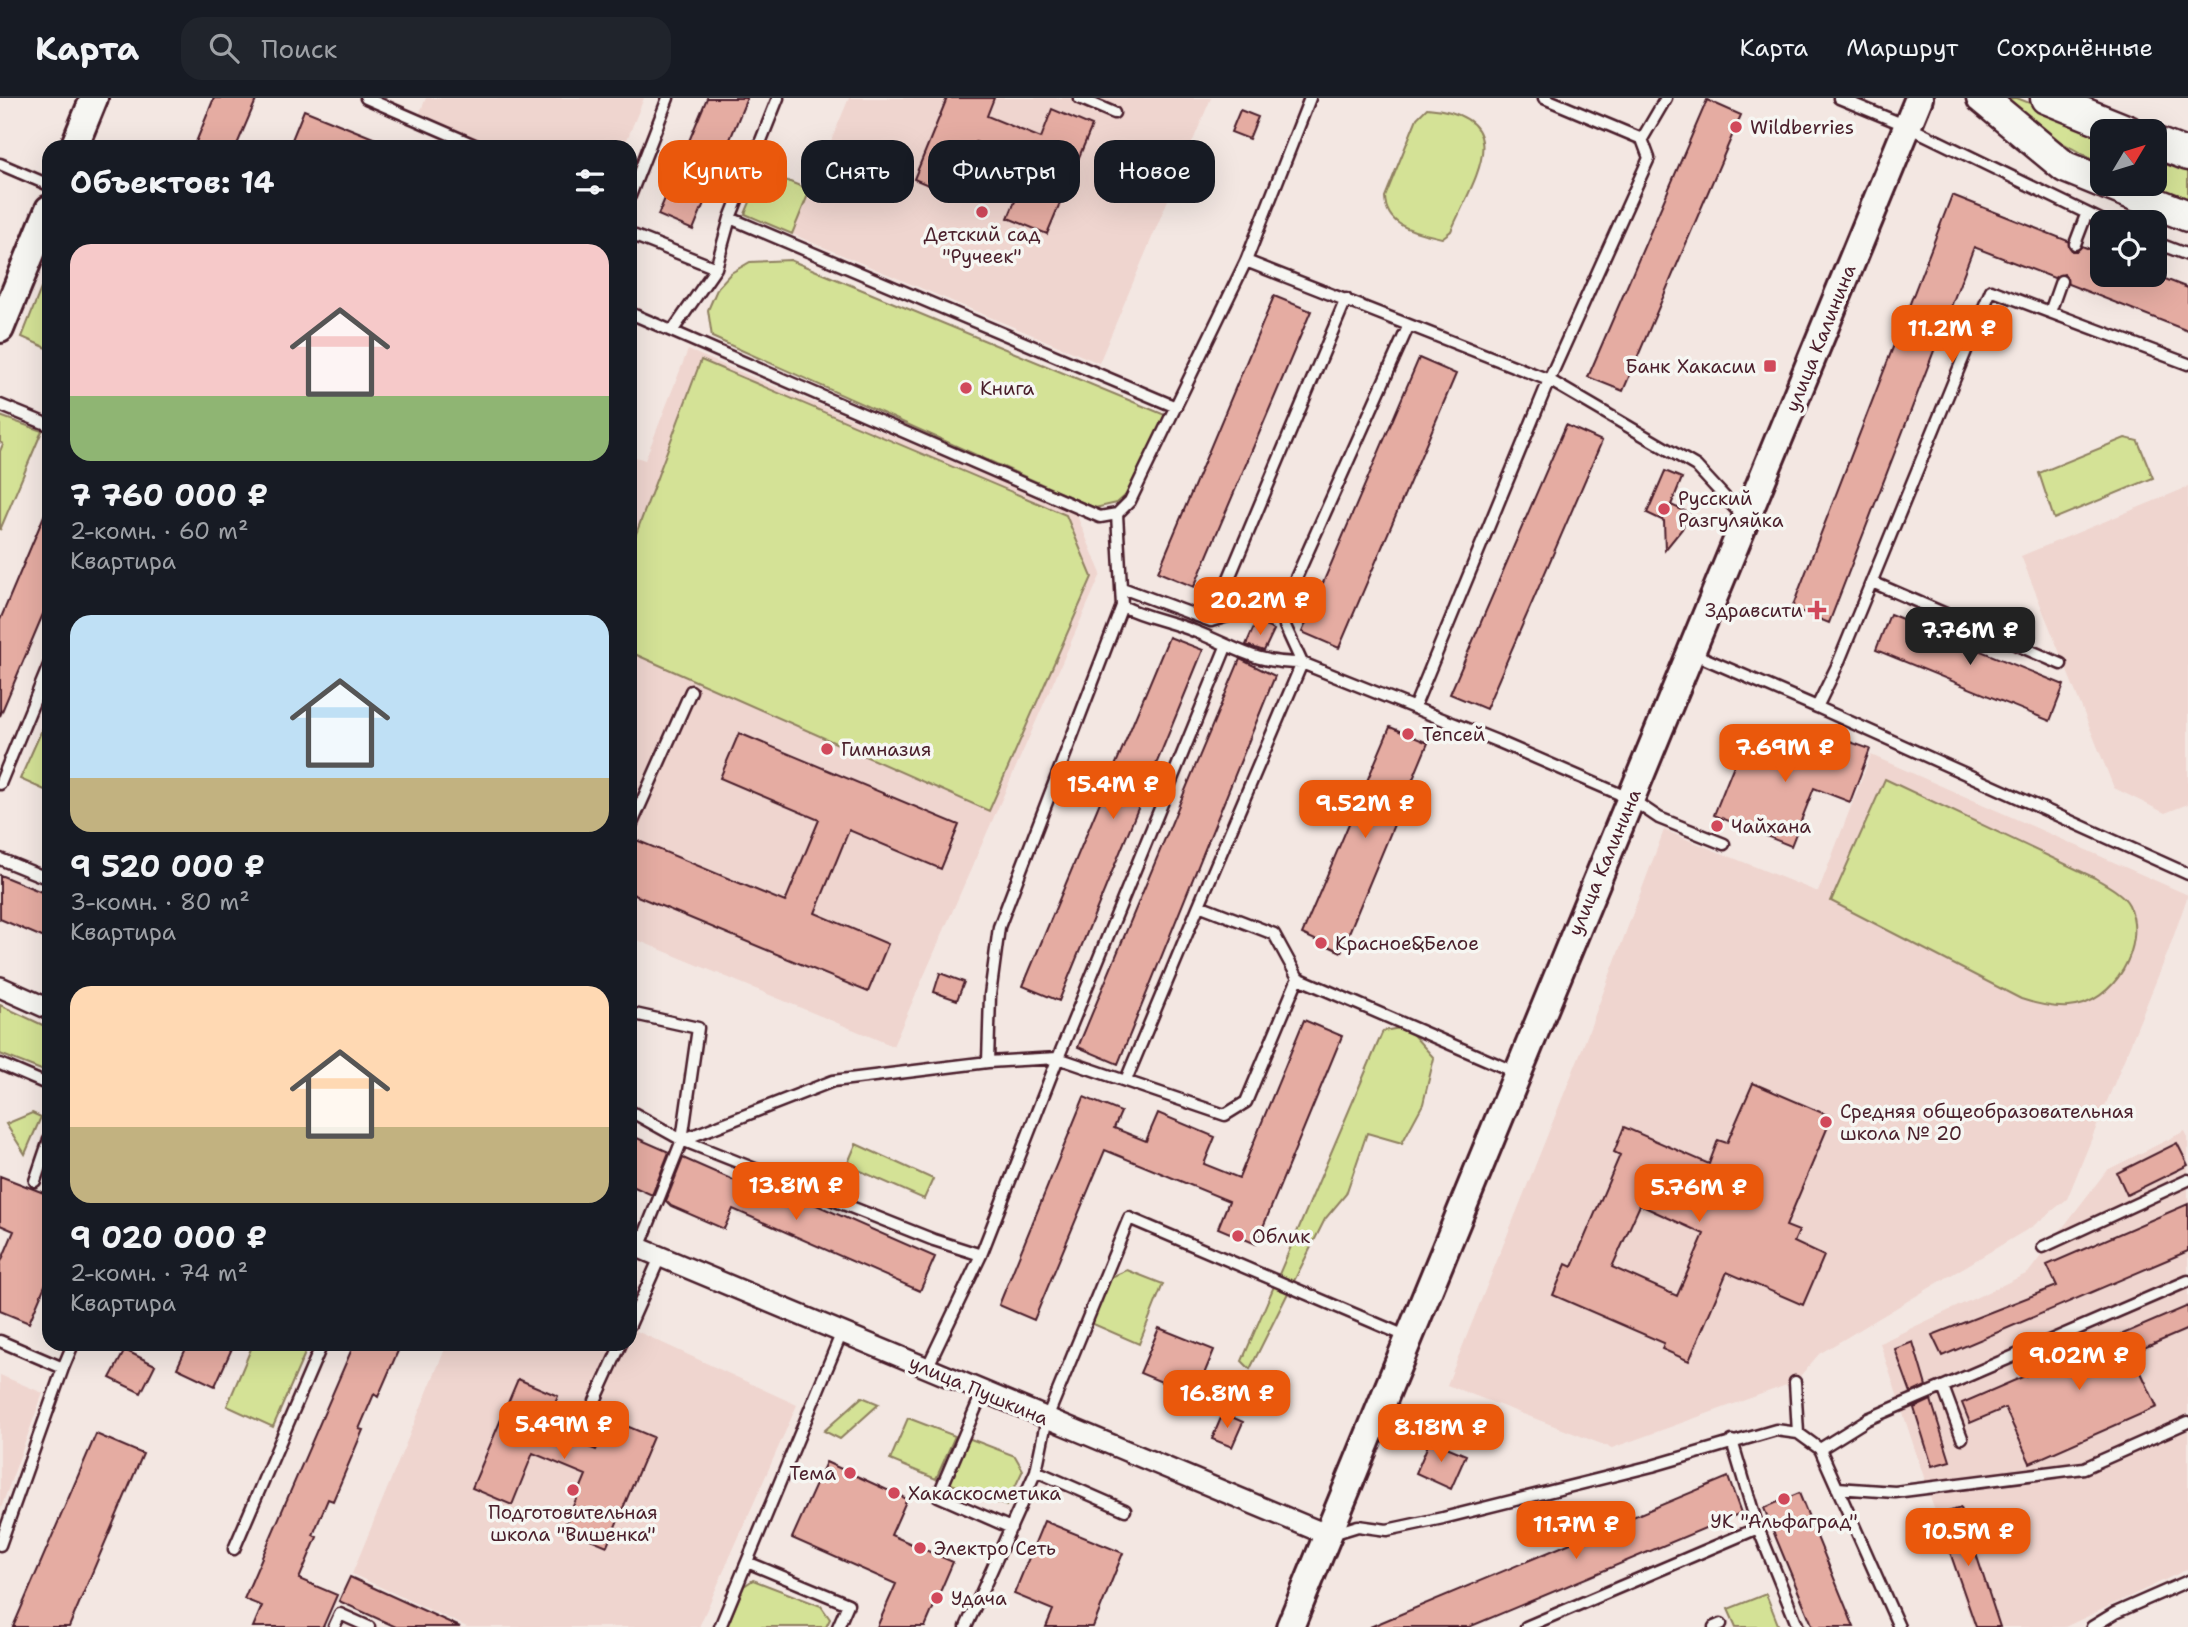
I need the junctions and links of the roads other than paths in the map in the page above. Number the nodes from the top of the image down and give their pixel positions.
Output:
1 (94, 98) edge
2 (366, 98) edge
3 (668, 98) edge
4 (778, 98) edge
5 (1079, 98) edge
6 (1310, 98) edge
7 (1544, 98) edge
8 (1666, 98) edge
9 (1839, 98) edge
10 (1919, 98) edge
11 (1982, 98) edge
12 (2046, 98) edge
13 (1114, 113) dead end
14 (2098, 119) edge
15 (1907, 126) junction
16 (1642, 139) junction
17 (77, 140) edge
18 (463, 140) edge
19 (2167, 147) edge
20 (2188, 155) edge
21 (0, 164) edge
22 (2090, 177) edge
23 (637, 178) edge
24 (42, 182) edge
25 (2137, 196) edge
26 (2086, 215) junction
27 (2090, 216) edge
28 (2188, 216) edge
29 (730, 218) junction
30 (42, 228) edge
31 (637, 237) edge
32 (2075, 244) dead end
33 (2167, 247) edge
34 (2188, 256) edge
35 (1246, 261) junction
36 (716, 268) junction
37 (2061, 281) dead end
38 (1346, 299) junction
39 (2050, 312) junction
40 (637, 316) edge
41 (1408, 327) junction
42 (0, 329) edge
43 (673, 330) junction
44 (2188, 364) edge
45 (1549, 380) junction
46 (0, 405) edge
47 (1176, 407) junction
48 (42, 422) edge
49 (1117, 514) junction
50 (1746, 521) junction
51 (1872, 582) junction
52 (1122, 587) junction
53 (1287, 598) junction
54 (1122, 606) junction
55 (1211, 621) junction
56 (1226, 647) junction
57 (1692, 653) junction
58 (1302, 663) junction
59 (2061, 664) dead end
60 (42, 682) edge
61 (691, 691) dead end
62 (1817, 707) junction
63 (1414, 708) junction
64 (0, 784) edge
65 (1631, 799) junction
66 (637, 812) edge
67 (1724, 844) dead end
68 (0, 859) edge
69 (2188, 874) edge
70 (42, 875) edge
71 (1199, 905) junction
72 (1298, 978) junction
73 (0, 987) edge
74 (42, 1006) edge
75 (637, 1015) edge
76 (1058, 1058) junction
77 (988, 1062) junction
78 (0, 1064) edge
79 (1516, 1072) junction
80 (1126, 1080) junction
81 (42, 1082) edge
82 (637, 1115) edge
83 (682, 1140) junction
84 (42, 1160) edge
85 (2188, 1180) edge
86 (35, 1181) dead end
87 (637, 1241) edge
88 (637, 1247) edge
89 (2043, 1247) dead end
90 (981, 1255) junction
91 (660, 1257) junction
92 (2188, 1281) edge
93 (637, 1309) edge
94 (842, 1332) junction
95 (1409, 1337) junction
96 (0, 1341) edge
97 (70, 1351) edge
98 (320, 1351) edge
99 (618, 1351) edge
100 (63, 1368) junction
101 (927, 1368) junction
102 (1795, 1382) dead end
103 (1943, 1387) junction
104 (983, 1391) junction
105 (595, 1401) dead end
106 (1047, 1418) junction
107 (2188, 1422) edge
108 (1798, 1433) junction
109 (1962, 1438) dead end
110 (1732, 1441) junction
111 (1820, 1449) junction
112 (1036, 1471) junction
113 (1837, 1488) junction
114 (0, 1510) edge
115 (1125, 1510) dead end
116 (12, 1515) junction
117 (1011, 1528) junction
118 (1758, 1528) junction
119 (1328, 1535) junction
120 (0, 1545) edge
121 (234, 1549) dead end
122 (747, 1562) junction
123 (2188, 1581) edge
124 (334, 1627) edge
125 (369, 1627) edge
126 (720, 1627) edge
127 (838, 1627) edge
128 (966, 1627) edge
129 (1290, 1627) edge
130 (1526, 1627) edge
131 (1798, 1627) edge
132 (1899, 1627) edge
133 (2092, 1627) edge

1 - 17 main road
2 - 18 lane
3 - 23 lane
4 - 29 lane
5 - 13 lane
6 - 35 lane
7 - 16 lane
8 - 16 lane
9 - 15 lane
10 - 15 main road, улица Калинина
11 - 22 main road
12 - 14 main road
15 - 26 lane
15 - 50 main road, улица Калинина
16 - 45 lane
19 - 20 main road
21 - 24 lane
25 - 28 main road
26 - 27 lane
26 - 32 lane
29 - 36 lane
29 - 47 lane
30 - 42 main road
31 - 36 lane
33 - 34 lane
35 - 38 lane
35 - 47 lane
36 - 43 lane
37 - 39 lane
38 - 41 lane
38 - 55 lane
39 - 44 lane
39 - 51 lane
40 - 43 lane
41 - 45 lane
41 - 53 lane
43 - 49 lane
45 - 50 lane
45 - 63 lane
46 - 48 lane
47 - 49 lane
49 - 52 lane
50 - 57 main road, улица Калинина
51 - 59 lane
51 - 62 lane
52 - 54 lane
52 - 55 lane
53 - 55 lane
53 - 58 lane
54 - 56 lane
54 - 77 lane
56 - 58 lane
56 - 76 lane
57 - 62 lane
57 - 65 main road, улица Калинина
58 - 63 lane
58 - 71 lane
60 - 64 lane
61 - 66 lane
62 - 69 lane
63 - 65 lane
65 - 67 lane
65 - 79 main road, улица Калинина
68 - 70 lane
71 - 72 lane
71 - 80 lane
72 - 79 lane
72 - 80 lane
73 - 74 street
75 - 83 lane
76 - 77 lane
76 - 80 lane
76 - 90 lane
77 - 83 lane
78 - 81 lane
79 - 95 main road, улица Калинина
82 - 83 lane
83 - 87 lane
83 - 90 lane
84 - 86 lane
85 - 89 lane
88 - 91 street, улица Пушкина
90 - 101 lane
91 - 93 lane
91 - 94 street, улица Пушкина
92 - 103 lane
94 - 101 street, улица Пушкина
94 - 122 lane
95 - 106 lane
95 - 119 main road, улица Калинина
96 - 100 lane
97 - 100 lane
98 - 121 lane
99 - 105 lane
100 - 116 lane
101 - 104 street, улица Пушкина
102 - 108 lane
103 - 109 lane
103 - 111 lane
104 - 106 street, улица Пушкина
104 - 117 lane
106 - 112 lane
106 - 119 street, улица Пушкина
107 - 113 lane
108 - 110 lane
108 - 111 lane
110 - 118 lane
110 - 119 lane
111 - 113 lane
112 - 115 lane
112 - 117 lane
113 - 132 lane
114 - 116 lane
116 - 120 lane
117 - 128 lane
118 - 130 lane
118 - 131 lane
119 - 129 main road, улица Калинина
122 - 126 lane
122 - 127 lane
123 - 133 lane
124 - 125 lane

